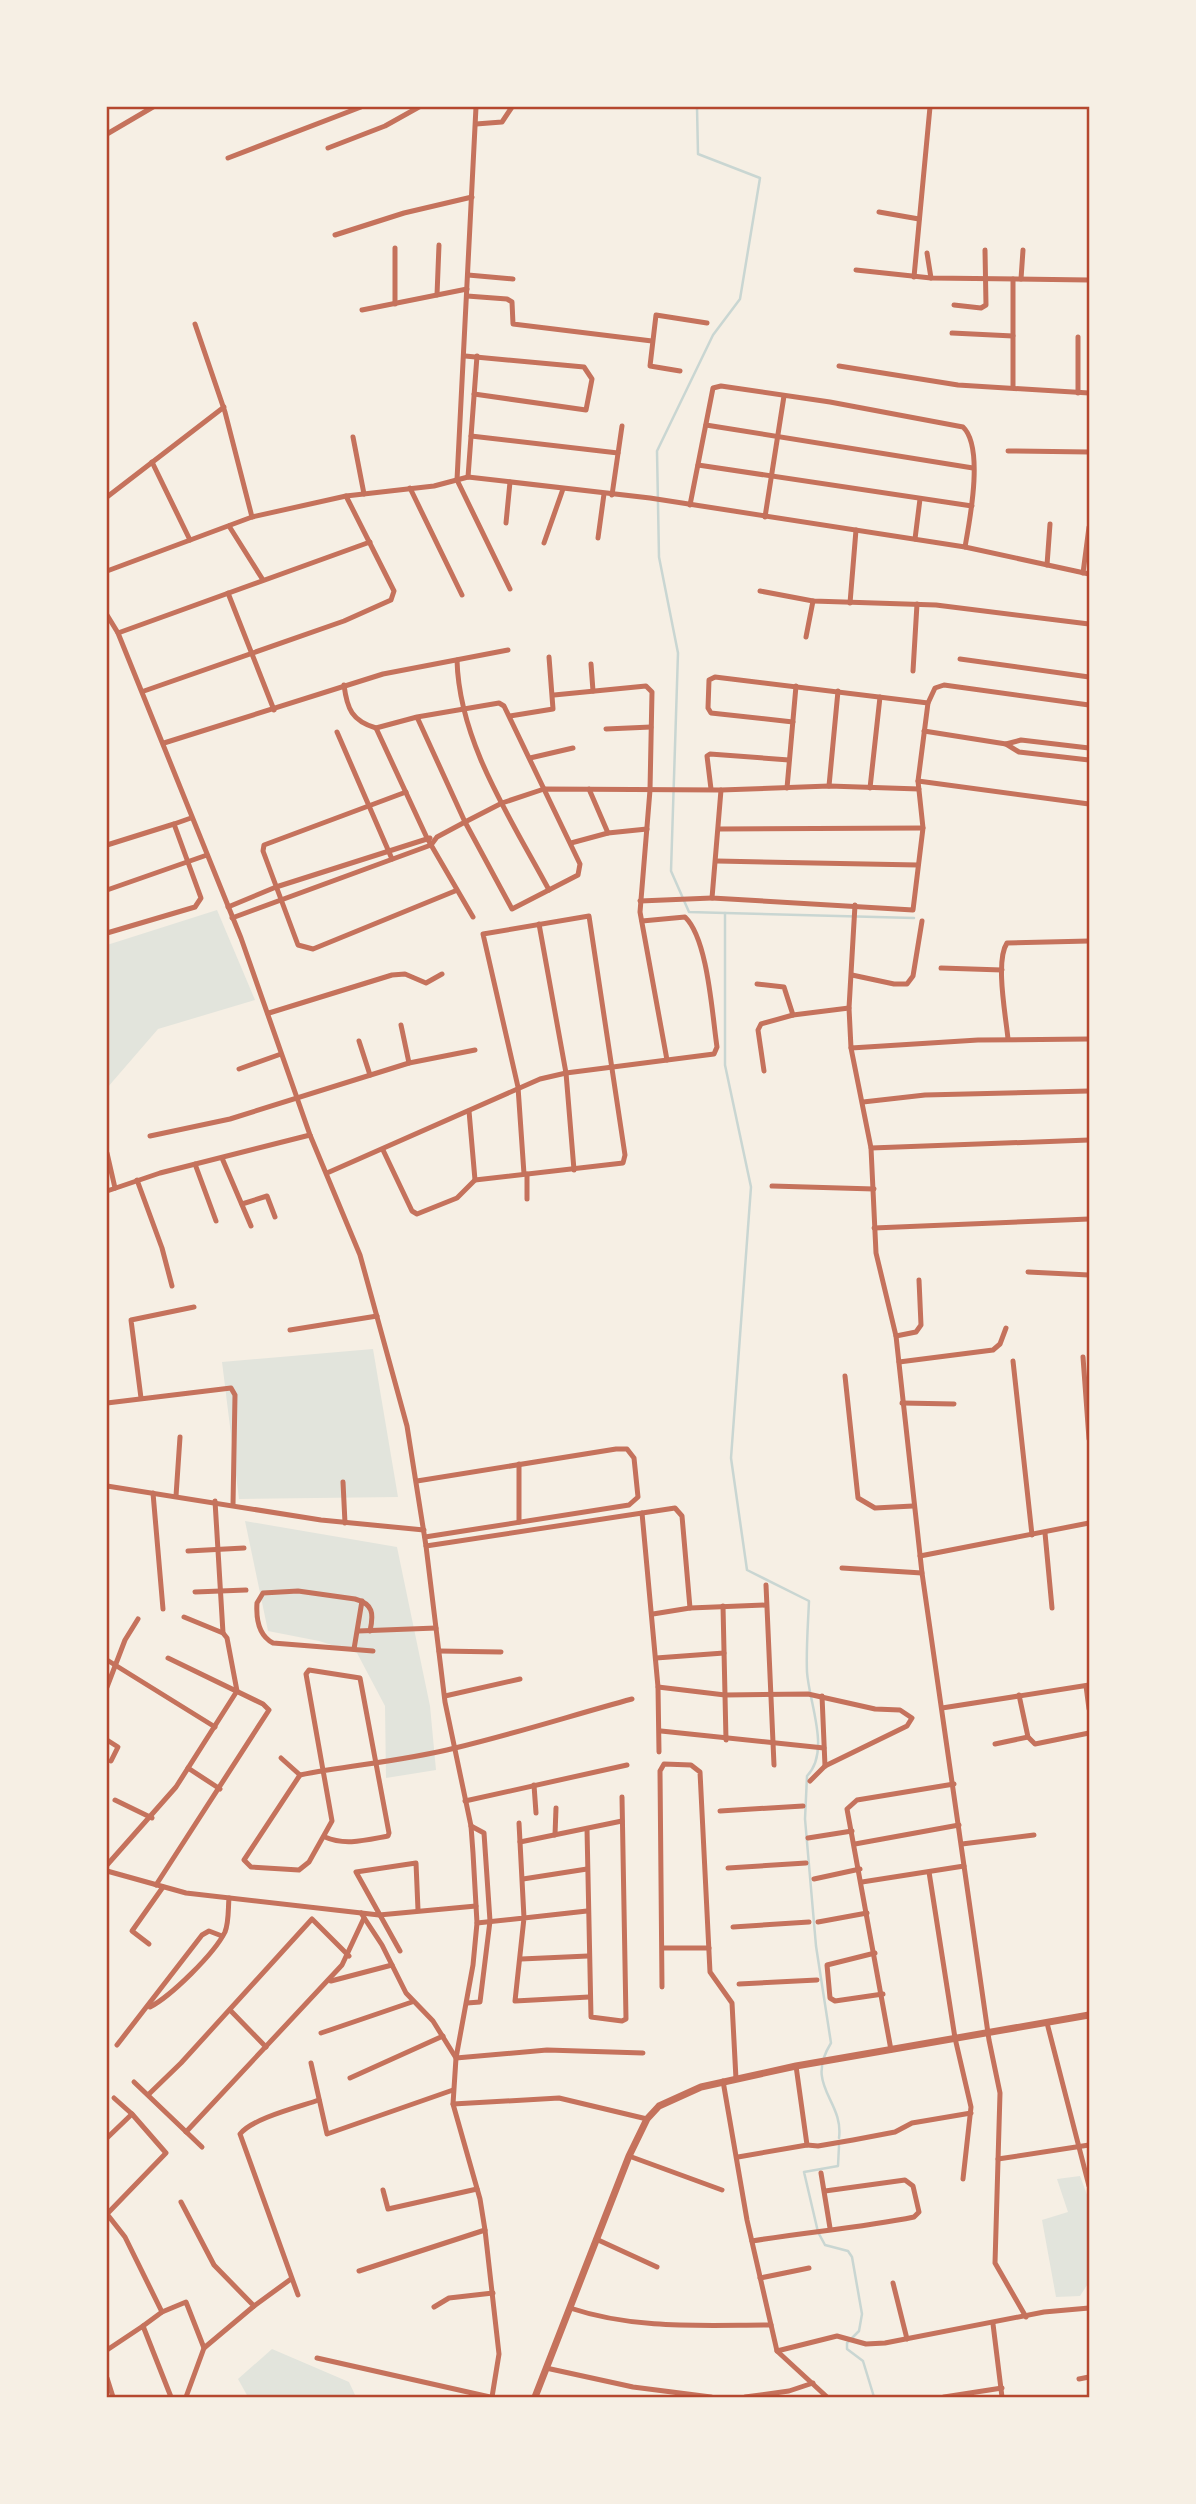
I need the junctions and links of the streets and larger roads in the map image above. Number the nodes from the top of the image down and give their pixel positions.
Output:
1 (153, 107) edge
2 (361, 107) edge
3 (419, 107) edge
4 (476, 107) edge
5 (512, 107) edge
6 (930, 107) edge
7 (476, 124) junction
8 (107, 134) edge
9 (328, 148) dead end
10 (228, 158) dead end
11 (472, 197) junction
12 (879, 212) dead end
13 (919, 219) junction
14 (335, 234) dead end
15 (439, 245) dead end
16 (395, 248) dead end
17 (985, 250) dead end
18 (1023, 250) dead end
19 (927, 253) dead end
20 (856, 270) dead end
21 (468, 275) junction
22 (914, 277) junction
23 (931, 278) junction
24 (513, 279) dead end
25 (1013, 279) junction
26 (1021, 279) junction
27 (987, 280) junction
28 (1089, 280) edge
29 (467, 289) junction
30 (437, 295) junction
31 (467, 296) junction
32 (395, 304) junction
33 (954, 305) dead end
34 (362, 310) dead end
35 (707, 323) dead end
36 (195, 324) dead end
37 (952, 333) dead end
38 (1013, 336) junction
39 (1078, 337) dead end
40 (652, 341) junction
41 (465, 356) junction
42 (477, 356) junction
43 (839, 366) dead end
44 (680, 371) dead end
45 (1013, 387) junction
46 (1079, 393) junction
47 (1089, 393) edge
48 (474, 394) junction
49 (784, 396) junction
50 (224, 407) junction
51 (706, 425) junction
52 (622, 426) dead end
53 (471, 436) junction
54 (778, 436) junction
55 (353, 437) dead end
56 (1008, 451) dead end
57 (1089, 452) edge
58 (618, 453) junction
59 (152, 461) junction
60 (698, 465) junction
61 (973, 468) junction
62 (772, 476) junction
63 (468, 477) junction
64 (457, 480) junction
65 (509, 482) junction
66 (410, 488) junction
67 (563, 489) junction
68 (364, 494) junction
69 (604, 494) junction
70 (612, 495) junction
71 (346, 496) junction
72 (107, 497) edge
73 (920, 499) junction
74 (690, 505) junction
75 (972, 506) junction
76 (252, 517) junction
77 (765, 517) junction
78 (506, 523) dead end
79 (1050, 524) dead end
80 (229, 526) junction
81 (1089, 527) edge
82 (856, 530) junction
83 (598, 538) dead end
84 (915, 539) junction
85 (190, 540) junction
86 (370, 542) junction
87 (544, 543) dead end
88 (965, 547) junction
89 (1047, 565) junction
90 (107, 571) edge
91 (1086, 574) edge
92 (263, 580) junction
93 (510, 589) dead end
94 (760, 591) dead end
95 (228, 593) junction
96 (462, 595) dead end
97 (813, 601) junction
98 (850, 603) junction
99 (917, 604) junction
100 (107, 615) edge
101 (1089, 624) edge
102 (118, 633) junction
103 (806, 637) dead end
104 (508, 650) dead end
105 (253, 652) junction
106 (549, 657) dead end
107 (960, 659) dead end
108 (457, 660) junction
109 (591, 664) dead end
110 (914, 671) dead end
111 (1089, 677) edge
112 (344, 685) junction
113 (796, 686) junction
114 (144, 691) junction
115 (593, 691) junction
116 (838, 691) junction
117 (554, 695) junction
118 (880, 697) junction
119 (928, 703) junction
120 (1089, 705) edge
121 (274, 710) junction
122 (462, 710) junction
123 (510, 716) junction
124 (417, 717) junction
125 (793, 722) junction
126 (651, 727) junction
127 (376, 728) junction
128 (606, 729) dead end
129 (924, 731) junction
130 (337, 732) dead end
131 (164, 743) junction
132 (1006, 744) junction
133 (1063, 745) junction
134 (573, 748) dead end
135 (1089, 748) edge
136 (1061, 757) junction
137 (530, 758) junction
138 (789, 760) junction
139 (1089, 760) edge
140 (918, 781) junction
141 (829, 786) junction
142 (787, 788) junction
143 (870, 788) junction
144 (544, 789) junction
145 (589, 789) junction
146 (709, 789) junction
147 (919, 789) junction
148 (654, 790) junction
149 (721, 790) junction
150 (405, 792) junction
151 (502, 803) junction
152 (369, 804) junction
153 (1089, 804) edge
154 (191, 818) junction
155 (465, 822) junction
156 (174, 824) junction
157 (923, 828) junction
158 (647, 829) junction
159 (720, 829) junction
160 (608, 833) junction
161 (437, 837) junction
162 (427, 838) junction
163 (571, 843) junction
164 (107, 845) edge
165 (431, 845) junction
166 (387, 850) junction
167 (207, 855) junction
168 (392, 859) junction
169 (717, 861) junction
170 (188, 862) junction
171 (918, 865) junction
172 (276, 887) junction
173 (107, 890) edge
174 (549, 890) junction
175 (456, 891) junction
176 (712, 898) junction
177 (281, 899) junction
178 (643, 901) junction
179 (855, 905) junction
180 (228, 907) junction
181 (473, 916) dead end
182 (232, 918) junction
183 (642, 921) junction
184 (922, 921) dead end
185 (539, 923) junction
186 (107, 933) edge
187 (1089, 941) edge
188 (941, 968) dead end
189 (1002, 970) junction
190 (442, 974) dead end
191 (852, 975) junction
192 (757, 984) dead end
193 (849, 1008) junction
194 (269, 1013) junction
195 (793, 1015) junction
196 (401, 1025) dead end
197 (1007, 1039) junction
198 (1089, 1039) edge
199 (359, 1041) dead end
200 (852, 1048) junction
201 (475, 1050) dead end
202 (281, 1054) junction
203 (667, 1060) junction
204 (409, 1063) junction
205 (614, 1067) junction
206 (239, 1069) dead end
207 (764, 1071) dead end
208 (566, 1073) junction
209 (370, 1075) junction
210 (518, 1087) junction
211 (1089, 1091) edge
212 (298, 1101) junction
213 (863, 1102) junction
214 (469, 1111) junction
215 (310, 1135) junction
216 (150, 1136) dead end
217 (1089, 1140) edge
218 (871, 1148) junction
219 (383, 1150) junction
220 (107, 1153) edge
221 (222, 1158) junction
222 (195, 1164) junction
223 (573, 1170) junction
224 (327, 1173) junction
225 (526, 1174) junction
226 (475, 1180) junction
227 (137, 1181) junction
228 (772, 1186) dead end
229 (115, 1188) junction
230 (874, 1189) junction
231 (107, 1191) edge
232 (527, 1199) dead end
233 (242, 1204) junction
234 (275, 1217) dead end
235 (1089, 1219) edge
236 (216, 1221) dead end
237 (251, 1226) dead end
238 (874, 1228) junction
239 (1028, 1272) dead end
240 (1089, 1275) edge
241 (919, 1280) dead end
242 (172, 1286) dead end
243 (194, 1307) dead end
244 (377, 1316) junction
245 (1006, 1328) dead end
246 (290, 1330) dead end
247 (895, 1336) junction
248 (1083, 1357) dead end
249 (1013, 1361) dead end
250 (899, 1362) junction
251 (845, 1376) dead end
252 (141, 1398) junction
253 (107, 1403) edge
254 (902, 1404) junction
255 (954, 1404) dead end
256 (1088, 1411) edge
257 (180, 1437) dead end
258 (1089, 1439) edge
259 (519, 1464) junction
260 (417, 1481) junction
261 (343, 1482) dead end
262 (107, 1486) edge
263 (153, 1493) junction
264 (176, 1496) junction
265 (215, 1502) junction
266 (233, 1505) junction
267 (913, 1506) junction
268 (642, 1513) junction
269 (519, 1522) junction
270 (345, 1523) junction
271 (1089, 1523) edge
272 (1045, 1533) junction
273 (424, 1534) junction
274 (1032, 1535) junction
275 (426, 1546) junction
276 (244, 1548) dead end
277 (217, 1549) junction
278 (188, 1550) dead end
279 (920, 1556) junction
280 (842, 1568) dead end
281 (922, 1573) junction
282 (766, 1585) dead end
283 (246, 1590) dead end
284 (220, 1591) junction
285 (195, 1592) dead end
286 (362, 1601) junction
287 (766, 1605) junction
288 (723, 1606) junction
289 (690, 1608) junction
290 (1052, 1608) dead end
291 (163, 1609) dead end
292 (653, 1614) junction
293 (184, 1617) dead end
294 (138, 1619) dead end
295 (436, 1628) junction
296 (358, 1631) junction
297 (370, 1631) junction
298 (223, 1633) junction
299 (355, 1649) junction
300 (373, 1651) dead end
301 (439, 1651) junction
302 (501, 1652) dead end
303 (724, 1653) junction
304 (168, 1658) dead end
305 (656, 1658) junction
306 (107, 1660) edge
307 (115, 1665) junction
308 (520, 1679) dead end
309 (1088, 1685) edge
310 (107, 1687) edge
311 (658, 1687) junction
312 (237, 1691) junction
313 (772, 1692) junction
314 (725, 1695) junction
315 (1020, 1695) junction
316 (445, 1696) junction
317 (819, 1696) junction
318 (632, 1699) dead end
319 (942, 1708) junction
320 (1089, 1709) edge
321 (215, 1727) junction
322 (661, 1731) junction
323 (1089, 1733) edge
324 (1028, 1737) junction
325 (107, 1740) edge
326 (726, 1740) junction
327 (995, 1744) dead end
328 (774, 1745) junction
329 (822, 1748) junction
330 (454, 1749) junction
331 (659, 1752) dead end
332 (281, 1758) dead end
333 (111, 1761) dead end
334 (374, 1761) junction
335 (626, 1765) dead end
336 (775, 1765) dead end
337 (825, 1766) junction
338 (188, 1768) junction
339 (324, 1770) junction
340 (300, 1775) junction
341 (810, 1782) dead end
342 (954, 1784) junction
343 (534, 1785) junction
344 (220, 1789) junction
345 (622, 1797) dead end
346 (115, 1800) dead end
347 (465, 1801) junction
348 (803, 1806) dead end
349 (556, 1808) dead end
350 (720, 1811) dead end
351 (536, 1813) dead end
352 (152, 1818) junction
353 (622, 1821) junction
354 (519, 1823) dead end
355 (959, 1825) junction
356 (471, 1826) junction
357 (587, 1829) junction
358 (852, 1831) junction
359 (555, 1835) junction
360 (1034, 1835) dead end
361 (325, 1837) junction
362 (808, 1839) dead end
363 (520, 1842) junction
364 (855, 1844) junction
365 (962, 1844) junction
366 (487, 1850) junction
367 (473, 1853) junction
368 (806, 1863) dead end
369 (107, 1865) edge
370 (964, 1866) junction
371 (728, 1868) dead end
372 (587, 1869) junction
373 (860, 1869) junction
374 (107, 1871) edge
375 (929, 1872) junction
376 (523, 1879) junction
377 (814, 1879) dead end
378 (489, 1880) junction
379 (475, 1881) junction
380 (862, 1882) junction
381 (160, 1886) junction
382 (229, 1898) junction
383 (476, 1906) junction
384 (418, 1910) junction
385 (587, 1912) junction
386 (867, 1913) junction
387 (379, 1915) junction
388 (362, 1916) junction
389 (524, 1918) junction
390 (490, 1921) junction
391 (818, 1922) dead end
392 (477, 1923) junction
393 (809, 1923) dead end
394 (733, 1927) dead end
395 (222, 1936) junction
396 (149, 1944) dead end
397 (664, 1948) junction
398 (709, 1948) junction
399 (400, 1951) dead end
400 (875, 1953) junction
401 (349, 1956) junction
402 (588, 1956) junction
403 (521, 1959) junction
404 (486, 1964) junction
405 (392, 1965) junction
406 (473, 1965) junction
407 (817, 1980) dead end
408 (329, 1981) junction
409 (739, 1984) dead end
410 (662, 1987) dead end
411 (883, 1994) junction
412 (589, 1997) junction
413 (412, 2002) junction
414 (467, 2003) junction
415 (148, 2009) junction
416 (230, 2010) junction
417 (1089, 2015) edge
418 (1047, 2023) junction
419 (989, 2032) junction
420 (321, 2033) dead end
421 (443, 2036) junction
422 (955, 2038) junction
423 (117, 2045) dead end
424 (266, 2047) junction
425 (891, 2051) junction
426 (643, 2053) dead end
427 (456, 2058) junction
428 (311, 2063) dead end
429 (796, 2066) junction
430 (350, 2078) dead end
431 (736, 2079) junction
432 (134, 2081) dead end
433 (723, 2081) junction
434 (453, 2090) junction
435 (149, 2094) junction
436 (114, 2098) dead end
437 (319, 2100) junction
438 (453, 2104) junction
439 (971, 2113) junction
440 (132, 2114) junction
441 (647, 2119) junction
442 (186, 2132) junction
443 (107, 2138) edge
444 (807, 2145) junction
445 (1089, 2145) edge
446 (202, 2147) dead end
447 (1078, 2147) junction
448 (629, 2156) junction
449 (738, 2157) junction
450 (998, 2159) junction
451 (821, 2173) dead end
452 (963, 2179) dead end
453 (1089, 2186) edge
454 (477, 2189) junction
455 (383, 2190) dead end
456 (722, 2190) dead end
457 (825, 2191) junction
458 (181, 2202) dead end
459 (107, 2214) edge
460 (827, 2229) junction
461 (485, 2230) junction
462 (596, 2239) junction
463 (752, 2241) junction
464 (657, 2267) dead end
465 (809, 2268) dead end
466 (359, 2271) dead end
467 (761, 2278) junction
468 (291, 2279) junction
469 (893, 2283) dead end
470 (493, 2293) junction
471 (298, 2295) dead end
472 (254, 2306) junction
473 (434, 2307) dead end
474 (570, 2308) junction
475 (1089, 2308) edge
476 (162, 2312) junction
477 (1026, 2317) junction
478 (771, 2325) junction
479 (993, 2325) junction
480 (143, 2326) junction
481 (908, 2339) junction
482 (204, 2348) junction
483 (107, 2350) edge
484 (777, 2351) junction
485 (317, 2358) dead end
486 (546, 2368) junction
487 (1089, 2377) edge
488 (107, 2378) edge
489 (1079, 2379) dead end
490 (813, 2383) junction
491 (1002, 2388) junction
492 (113, 2397) edge
493 (171, 2397) edge
494 (186, 2397) edge
495 (491, 2397) edge
496 (535, 2397) edge
497 (711, 2397) edge
498 (745, 2397) edge
499 (827, 2397) edge
500 (944, 2397) edge
501 (1002, 2397) edge

1 - 8 street
2 - 10 street
3 - 9 street
4 - 7 street
5 - 7 street
6 - 13 street
7 - 11 street
11 - 14 street
11 - 21 street
12 - 13 street
13 - 22 street
15 - 30 street
16 - 32 street
17 - 27 street
18 - 26 street
19 - 23 street
20 - 22 street
21 - 24 street
21 - 29 street
22 - 23 street
23 - 27 street
25 - 26 street
25 - 27 street
25 - 38 street
26 - 28 street
27 - 33 street
29 - 30 street
29 - 31 street
30 - 32 street
31 - 40 street
31 - 41 street
32 - 34 street
35 - 40 street
36 - 50 street
37 - 38 street
38 - 45 street
39 - 46 street
40 - 44 street
41 - 42 street
41 - 64 street
42 - 48 street
42 - 48 street
43 - 45 street
45 - 46 street
46 - 47 street
48 - 53 street
49 - 51 street
49 - 54 street
49 - 61 street
50 - 59 street
50 - 76 street
51 - 54 street
51 - 60 street
52 - 58 street
53 - 58 street
53 - 63 street
54 - 61 street
54 - 62 street
55 - 68 street
56 - 57 street
58 - 70 street
59 - 72 street
59 - 85 street
60 - 62 street
60 - 74 street
61 - 75 street
62 - 73 street
62 - 77 street
63 - 64 street
63 - 65 street
64 - 66 street
64 - 93 street
65 - 67 street
65 - 78 street
66 - 68 street
66 - 96 street
67 - 69 street
67 - 87 street
68 - 71 street
69 - 70 street
69 - 83 street
70 - 74 street
71 - 76 street
71 - 86 street
73 - 75 street
73 - 84 street
74 - 77 street
75 - 88 street
76 - 80 street
77 - 82 street
79 - 89 street
80 - 85 street
80 - 92 street
81 - 91 street
82 - 84 street
82 - 98 street
84 - 88 street
85 - 90 street
86 - 92 street
86 - 105 street
88 - 89 street
89 - 91 street
92 - 95 street
94 - 97 street
95 - 102 street
95 - 105 street
97 - 98 street
97 - 103 street
98 - 99 street
99 - 101 street
99 - 110 street
100 - 102 street
102 - 114 street
104 - 108 street
105 - 114 street
105 - 121 street
106 - 117 street
107 - 111 street
108 - 112 street
108 - 122 street
109 - 115 street
112 - 121 street
112 - 127 street
113 - 116 street
113 - 125 street
113 - 125 street
114 - 131 street
115 - 117 street
115 - 126 street
116 - 118 street
116 - 141 street
117 - 123 street
118 - 119 street
118 - 143 street
119 - 120 street
119 - 129 street
121 - 131 street
122 - 123 street
122 - 124 street
122 - 151 street
123 - 137 street
124 - 127 street
124 - 155 street
125 - 138 street
126 - 128 street
126 - 148 street
127 - 150 street
129 - 132 street
129 - 140 street
130 - 152 street
131 - 154 street
132 - 133 street
132 - 136 street
133 - 135 street
133 - 136 street
134 - 137 street
136 - 139 street
137 - 144 street
138 - 142 street
138 - 146 street
140 - 147 street
140 - 153 street
141 - 142 street
141 - 143 street
142 - 149 street
143 - 147 street
144 - 145 street
144 - 151 street
144 - 163 street
145 - 148 street
145 - 160 street
146 - 148 street
146 - 149 street
147 - 157 street
148 - 158 street
149 - 159 street
150 - 152 street
150 - 162 street
151 - 155 street
151 - 174 street
152 - 166 street
152 - 172 street
154 - 156 street
154 - 167 street
155 - 161 street
155 - 174 street
156 - 164 street
156 - 170 street
157 - 159 street
157 - 171 street
158 - 160 street
158 - 178 street
159 - 169 street
160 - 163 street
161 - 162 street
161 - 165 street
162 - 165 street
162 - 166 street
163 - 174 street
165 - 168 street
165 - 175 street
166 - 168 street
166 - 172 street
167 - 170 street
167 - 180 street
168 - 177 street
169 - 171 street
169 - 176 street
170 - 173 street
170 - 186 street
171 - 179 street
172 - 177 street
172 - 180 street
175 - 177 street
175 - 181 street
176 - 178 street
176 - 179 street
177 - 182 street
178 - 183 street
179 - 191 street
180 - 182 street
182 - 194 street
183 - 203 street
183 - 203 street
184 - 191 street
185 - 205 street
185 - 208 street
185 - 210 street
187 - 189 street
188 - 189 street
189 - 197 street
190 - 194 street
191 - 193 street
192 - 195 street
193 - 195 street
193 - 200 street
194 - 202 street
195 - 207 street
196 - 204 street
197 - 198 street
197 - 200 street
199 - 209 street
200 - 213 street
201 - 204 street
202 - 206 street
202 - 212 street
203 - 205 street
204 - 209 street
205 - 208 street
205 - 223 street
208 - 210 street
208 - 223 street
209 - 212 street
210 - 214 street
210 - 225 street
211 - 213 street
212 - 215 street
212 - 216 street
213 - 218 street
214 - 219 street
214 - 226 street
215 - 221 street
215 - 224 street
217 - 218 street
218 - 230 street
219 - 224 street
219 - 226 street
220 - 229 street
221 - 222 street
221 - 233 street
222 - 227 street
222 - 236 street
223 - 225 street
224 - 244 street
225 - 226 street
225 - 232 street
227 - 229 street
227 - 242 street
228 - 230 street
229 - 231 street
230 - 238 street
233 - 234 street
233 - 237 street
235 - 238 street
238 - 247 street
239 - 240 street
241 - 247 street
243 - 252 street
244 - 246 street
244 - 260 street
245 - 250 street
247 - 250 street
248 - 256 street
249 - 274 street
250 - 254 street
251 - 267 street
252 - 253 street
252 - 266 street
254 - 255 street
254 - 267 street
256 - 258 street
257 - 264 street
259 - 260 street
259 - 269 street
259 - 269 street
260 - 273 street
261 - 270 street
262 - 263 street
263 - 264 street
263 - 291 street
264 - 265 street
265 - 266 street
265 - 277 street
266 - 270 street
267 - 279 street
268 - 275 street
268 - 289 street
268 - 292 street
269 - 273 street
270 - 273 street
271 - 272 street
272 - 274 street
272 - 290 street
273 - 275 street
274 - 279 street
275 - 295 street
276 - 277 street
277 - 278 street
277 - 284 street
279 - 281 street
280 - 281 street
281 - 319 street
282 - 287 street
283 - 284 street
284 - 285 street
284 - 298 street
286 - 296 street
286 - 297 street
286 - 299 street
287 - 288 street
287 - 313 street
288 - 289 street
288 - 303 street
289 - 292 street
292 - 305 street
293 - 298 street
294 - 307 street
295 - 297 street
295 - 301 street
296 - 297 street
296 - 299 street
298 - 312 street
299 - 300 street
301 - 302 street
301 - 316 street
303 - 305 street
303 - 314 street
304 - 312 street
305 - 311 street
306 - 307 street
307 - 310 street
307 - 321 street
308 - 316 street
309 - 315 street
309 - 320 street
311 - 314 street
311 - 322 street
312 - 321 street
312 - 344 street
313 - 314 street
313 - 317 street
313 - 328 street
314 - 326 street
315 - 319 street
315 - 324 street
316 - 330 street
317 - 329 street
317 - 337 street
318 - 330 street
319 - 342 street
321 - 338 street
322 - 326 street
322 - 331 street
323 - 324 street
324 - 327 street
325 - 333 street
326 - 328 street
328 - 329 street
328 - 336 street
329 - 337 street
330 - 334 street
330 - 347 street
332 - 340 street
334 - 339 street
334 - 339 street
334 - 361 street
335 - 343 street
337 - 341 street
338 - 344 street
338 - 352 street
339 - 340 street
339 - 361 street
340 - 361 street
342 - 355 street
342 - 358 street
343 - 347 street
343 - 351 street
344 - 381 street
345 - 353 street
346 - 352 street
347 - 356 street
348 - 350 street
349 - 359 street
352 - 369 street
353 - 357 street
353 - 412 street
354 - 363 street
355 - 364 street
355 - 365 street
356 - 366 street
356 - 367 street
357 - 359 street
357 - 372 street
358 - 362 street
358 - 364 street
359 - 363 street
360 - 365 street
363 - 376 street
364 - 373 street
365 - 370 street
366 - 367 street
366 - 378 street
367 - 379 street
368 - 371 street
370 - 375 street
370 - 419 street
372 - 376 street
372 - 385 street
373 - 377 street
373 - 380 street
374 - 381 street
375 - 380 street
375 - 422 street
376 - 389 street
378 - 379 street
378 - 390 street
379 - 383 street
380 - 386 street
381 - 382 street
381 - 396 street
382 - 388 street
382 - 395 street
383 - 384 street
383 - 392 street
384 - 387 street
384 - 387 street
385 - 389 street
385 - 402 street
386 - 391 street
386 - 400 street
387 - 388 street
387 - 399 street
388 - 401 street
388 - 405 street
389 - 390 street
389 - 403 street
390 - 392 street
390 - 404 street
392 - 406 street
393 - 394 street
395 - 415 street
395 - 415 street
397 - 398 street
397 - 398 street
397 - 410 street
398 - 431 street
400 - 411 street
400 - 411 street
401 - 408 street
401 - 416 street
402 - 403 street
402 - 412 street
403 - 412 street
404 - 406 street
404 - 414 street
405 - 408 street
405 - 413 street
406 - 414 street
407 - 409 street
408 - 424 street
411 - 425 street
413 - 420 street
413 - 421 street
414 - 427 street
415 - 423 street
416 - 424 street
416 - 435 street
417 - 418 street
418 - 419 street
418 - 447 street
419 - 422 street
419 - 450 street
421 - 427 street
421 - 430 street
422 - 425 street
422 - 439 street
424 - 442 street
425 - 429 street
426 - 427 street
427 - 434 street
428 - 437 street
429 - 431 street
429 - 444 street
431 - 433 street
432 - 435 street
433 - 441 street
433 - 449 street
434 - 437 street
434 - 438 street
435 - 442 street
436 - 440 street
437 - 468 street
438 - 441 street
438 - 454 street
439 - 444 street
439 - 452 street
440 - 443 street
440 - 459 street
441 - 448 street
442 - 446 street
444 - 449 street
445 - 447 street
447 - 450 street
447 - 453 street
448 - 456 street
448 - 462 street
449 - 463 street
450 - 477 street
451 - 457 street
454 - 455 street
454 - 461 street
457 - 460 street
457 - 460 street
458 - 472 street
459 - 476 street
460 - 463 street
461 - 466 street
461 - 470 street
462 - 464 street
462 - 474 street
463 - 467 street
465 - 467 street
467 - 478 street
468 - 471 street
468 - 472 street
469 - 481 street
470 - 473 street
470 - 495 street
472 - 482 street
474 - 478 street
474 - 486 street
475 - 477 street
476 - 480 street
476 - 482 street
477 - 479 street
478 - 484 street
479 - 481 street
479 - 491 street
480 - 483 street
480 - 493 street
481 - 484 street
482 - 494 street
484 - 490 street
485 - 495 street
486 - 496 street
486 - 497 street
487 - 489 street
488 - 492 street
490 - 498 street
490 - 499 street
491 - 500 street
491 - 501 street

